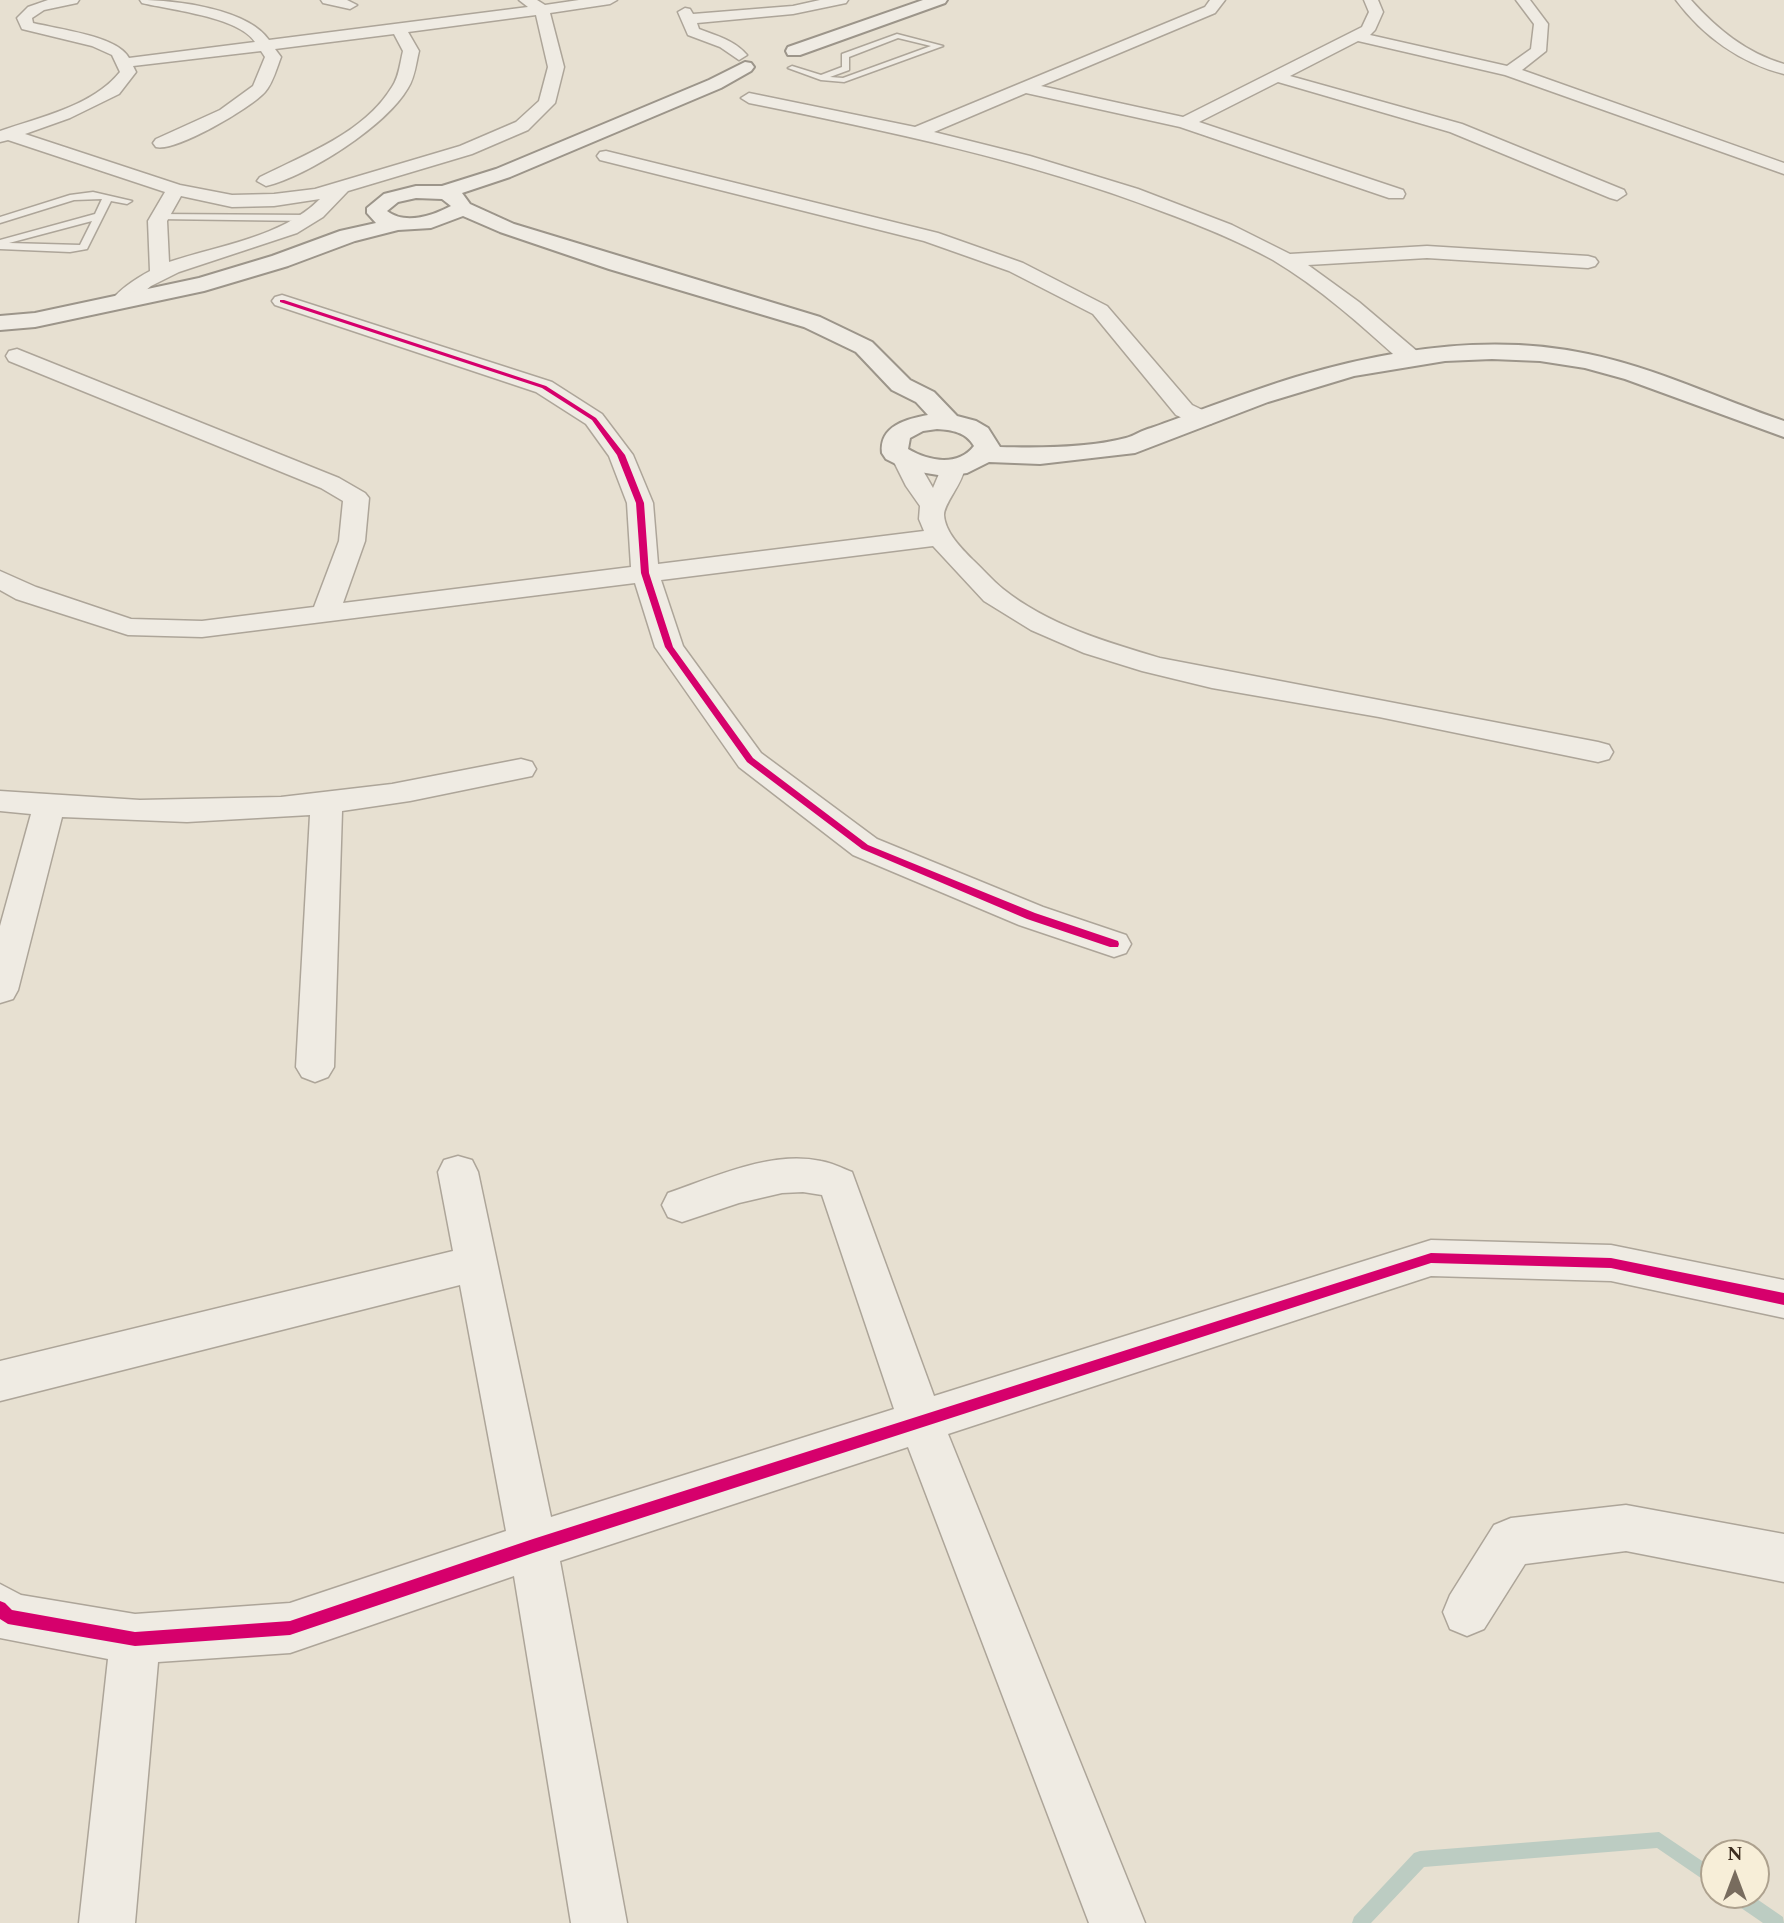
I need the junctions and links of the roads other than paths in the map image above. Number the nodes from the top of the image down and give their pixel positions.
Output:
1 (72, 0) edge
2 (148, 0) edge
3 (328, 0) edge
4 (526, 0) edge
5 (610, 0) edge
6 (675, 0) edge
7 (841, 0) edge
8 (939, 0) edge
9 (1218, 0) edge
10 (1371, 0) edge
11 (1523, 0) edge
12 (1683, 0) edge
13 (350, 5) dead end
14 (454, 8) dead end
15 (542, 9) junction
16 (377, 19) junction
17 (688, 19) junction
18 (328, 26) dead end
19 (402, 26) junction
20 (1356, 36) junction
21 (264, 47) junction
22 (774, 49) dead end
23 (750, 60) junction
24 (793, 60) junction
25 (123, 63) junction
26 (1784, 69) edge
27 (1510, 71) junction
28 (1273, 76) junction
29 (822, 77) junction
30 (1026, 88) junction
31 (749, 98) dead end
32 (1185, 123) junction
33 (919, 132) junction
34 (4, 135) edge
35 (162, 143) dead end
36 (606, 156) dead end
37 (1784, 169) edge
38 (265, 181) dead end
39 (341, 187) junction
40 (176, 191) junction
41 (1396, 194) dead end
42 (1616, 194) dead end
43 (108, 197) junction
44 (454, 200) junction
45 (127, 201) dead end
46 (377, 213) junction
47 (99, 216) junction
48 (158, 216) junction
49 (309, 218) junction
50 (0, 220) edge
51 (436, 220) junction
52 (401, 223) junction
53 (507, 228) junction
54 (348, 236) junction
55 (0, 245) edge
56 (1288, 260) junction
57 (1588, 262) dead end
58 (160, 272) junction
59 (282, 300) dead end
60 (120, 302) junction
61 (35, 320) junction
62 (0, 323) edge
63 (0, 332) edge
64 (17, 356) dead end
65 (1410, 357) junction
66 (901, 385) junction
67 (1203, 419) junction
68 (962, 426) junction
69 (905, 428) junction
70 (1784, 429) edge
71 (1148, 436) junction
72 (983, 454) junction
73 (905, 460) junction
74 (953, 467) junction
75 (932, 505) junction
76 (939, 537) junction
77 (645, 573) junction
78 (0, 579) edge
79 (325, 614) junction
80 (1598, 752) dead end
81 (520, 769) dead end
82 (0, 801) edge
83 (327, 801) junction
84 (49, 806) junction
85 (1114, 944) dead end
86 (0, 990) edge
87 (315, 1066) dead end
88 (458, 1172) dead end
89 (682, 1205) dead end
90 (476, 1263) junction
91 (1784, 1299) edge
92 (0, 1381) edge
93 (921, 1423) junction
94 (533, 1546) junction
95 (1784, 1558) edge
96 (0, 1608) edge
97 (1467, 1612) dead end
98 (135, 1639) junction
99 (107, 1923) edge
100 (599, 1923) edge
101 (1117, 1923) edge

1 - 25 street
2 - 21 street
3 - 13 street
4 - 15 street
5 - 15 street
6 - 17 street
7 - 17 street
8 - 24 street
9 - 30 street
10 - 20 street
11 - 27 street
12 - 26 street
14 - 19 street
15 - 19 street
15 - 39 street
16 - 18 street
16 - 19 street
16 - 19 street
17 - 23 street
19 - 21 street
19 - 38 street
20 - 27 street
20 - 28 street
21 - 25 street
21 - 35 street
22 - 24 street
23 - 24 street
23 - 44 street
24 - 29 lane
25 - 34 street
27 - 37 street
28 - 32 street
28 - 42 street
29 - 29 lane
30 - 32 street
30 - 33 street
31 - 33 street
32 - 41 street
33 - 56 street
34 - 40 street
36 - 67 street
39 - 40 street
39 - 49 street
40 - 48 street
43 - 45 lane
43 - 47 lane
43 - 50 lane
44 - 46 street
44 - 51 street
44 - 53 street
46 - 52 street
46 - 54 street
47 - 55 lane
47 - 55 lane
48 - 49 lane
48 - 58 street
49 - 58 street
51 - 52 street
51 - 53 street
52 - 54 street
53 - 66 street
54 - 60 street
56 - 57 street
56 - 65 street
58 - 60 street
59 - 77 street
60 - 61 street
61 - 62 street
61 - 63 street
64 - 79 street
65 - 67 street
65 - 70 street
66 - 68 street
66 - 69 street
67 - 71 street
68 - 69 street
68 - 71 street
68 - 72 street
69 - 73 street
71 - 72 street
72 - 74 street
73 - 74 street
73 - 75 street
74 - 75 street
75 - 76 street
76 - 77 street
76 - 80 street
77 - 79 street
77 - 85 street
78 - 79 street
81 - 83 street
82 - 84 street
83 - 84 street
83 - 87 street
84 - 86 street
88 - 90 street
89 - 93 street
90 - 92 street
90 - 94 street
91 - 93 street
93 - 94 street
93 - 101 street
94 - 98 street
94 - 100 street
95 - 97 street
96 - 98 street
98 - 99 street

